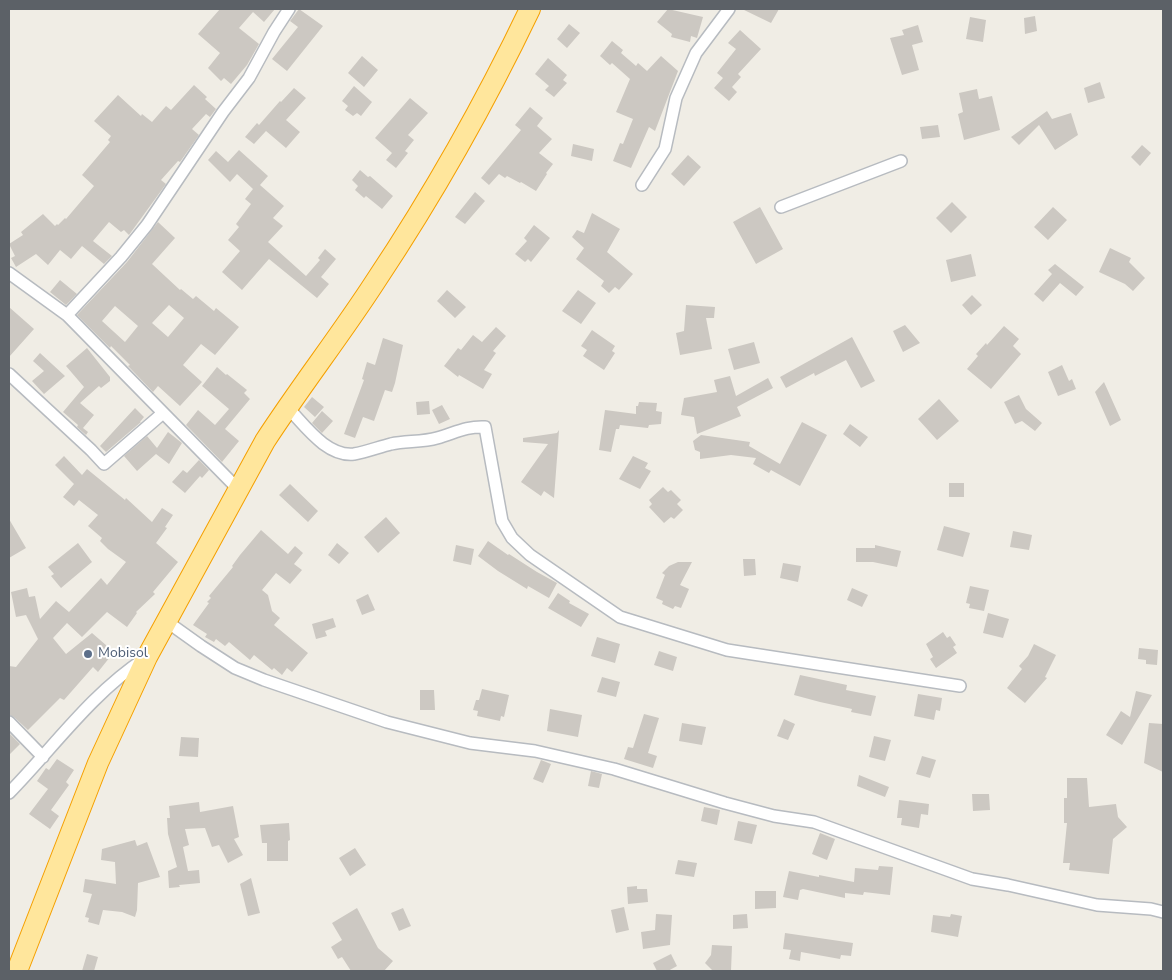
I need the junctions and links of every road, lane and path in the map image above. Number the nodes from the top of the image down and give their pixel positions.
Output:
1 (289, 9) edge
2 (530, 9) edge
3 (729, 9) edge
4 (901, 161) dead end
5 (642, 185) dead end
6 (782, 207) dead end
7 (9, 273) edge
8 (67, 315) junction
9 (9, 374) edge
10 (287, 407) junction
11 (163, 413) junction
12 (238, 489) junction
13 (166, 621) junction
14 (146, 657) junction
15 (960, 686) dead end
16 (9, 722) edge
17 (43, 757) junction
18 (9, 793) edge
19 (1163, 912) edge
20 (17, 971) edge

1 - 8 street
2 - 10 highway
3 - 5 street
4 - 6 street
7 - 8 street
8 - 11 street
9 - 11 street
10 - 12 highway
10 - 15 street
11 - 12 street
12 - 13 highway
13 - 14 highway
13 - 19 street
14 - 17 street
14 - 20 highway
16 - 17 street
17 - 18 street

